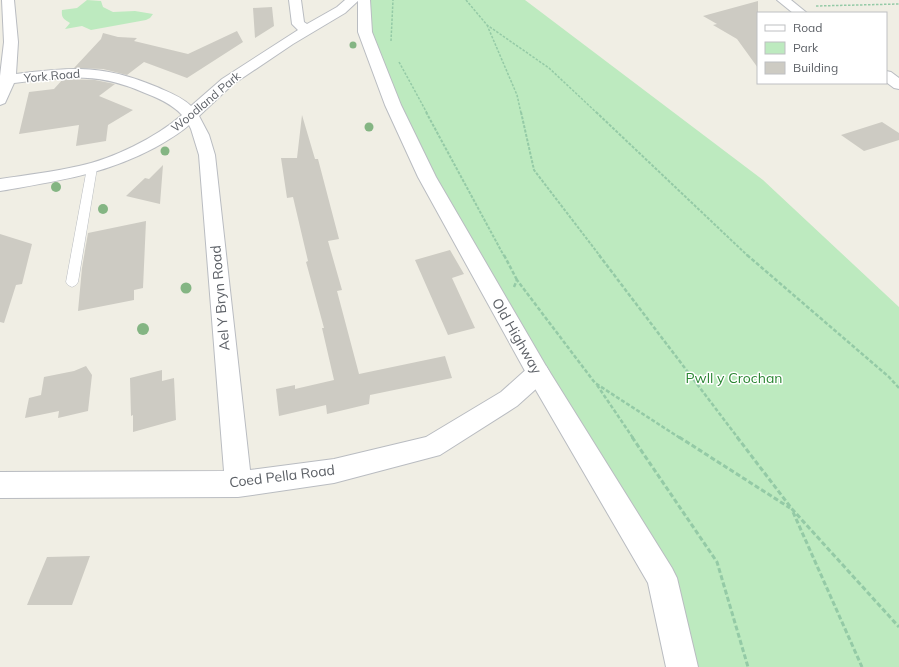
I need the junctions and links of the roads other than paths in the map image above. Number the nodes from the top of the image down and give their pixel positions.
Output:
1 (8, 0) edge
2 (295, 0) edge
3 (354, 0) edge
4 (364, 0) edge
5 (307, 30) junction
6 (887, 76) edge
7 (4, 80) edge
8 (899, 84) edge
9 (0, 100) edge
10 (190, 115) junction
11 (92, 168) junction
12 (0, 185) edge
13 (72, 282) dead end
14 (538, 373) junction
15 (238, 484) junction
16 (0, 485) edge
17 (682, 667) edge

1 - 7 street
2 - 5 street
3 - 5 street, Woodland Park
4 - 14 street, Old Highway
5 - 10 street, Woodland Park
6 - 8 street
7 - 9 street
7 - 10 street, York Road
10 - 11 street, Woodland Park
10 - 15 street, Ael Y Bryn Road
11 - 12 street, Woodland Park
11 - 13 lane
14 - 15 street, Coed Pella Road
14 - 17 street, Old Highway
15 - 16 street, Coed Pella Road

